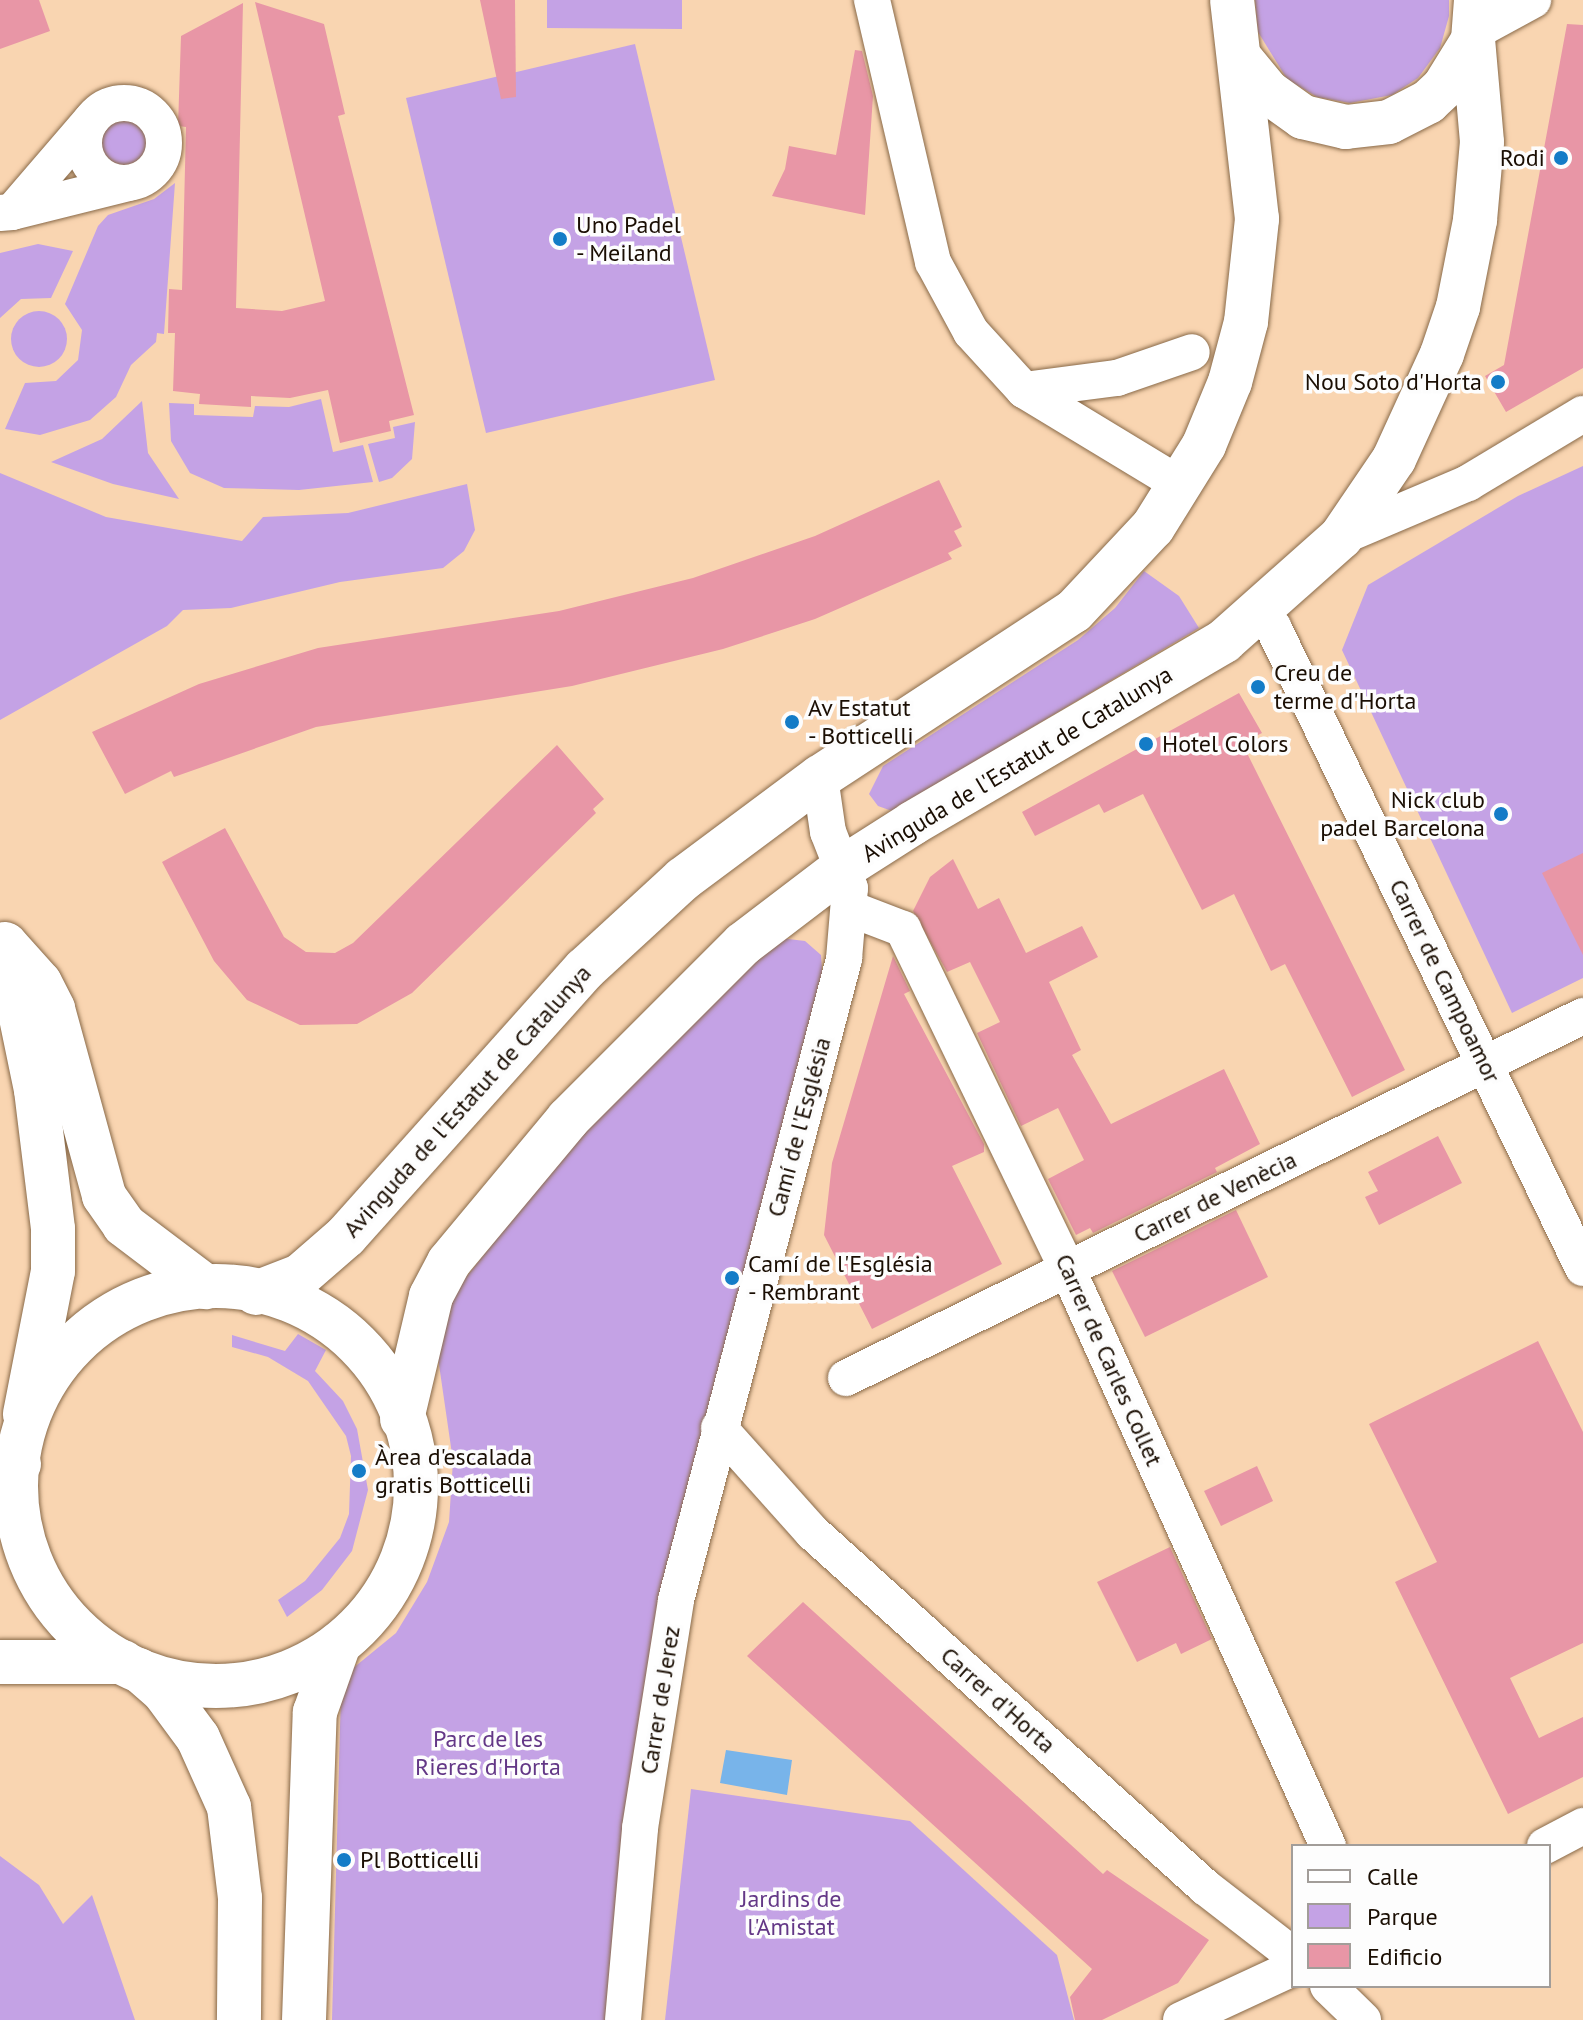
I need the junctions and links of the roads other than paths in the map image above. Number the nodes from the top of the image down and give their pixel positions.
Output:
1 (872, 0) edge
2 (1232, 0) edge
3 (1533, 0) edge
4 (1475, 24) edge
5 (1240, 58) junction
6 (91, 120) junction
7 (128, 183) junction
8 (6, 212) edge
9 (1192, 352) dead end
10 (1024, 390) junction
11 (1583, 414) edge
12 (1181, 485) junction
13 (1341, 537) junction
14 (1259, 612) junction
15 (820, 777) junction
16 (844, 867) junction
17 (851, 909) junction
18 (3, 941) edge
19 (1583, 1016) edge
20 (1486, 1066) junction
21 (1067, 1268) junction
22 (1583, 1268) edge
23 (206, 1287) junction
24 (256, 1293) junction
25 (846, 1378) dead end
26 (731, 1386) joint
27 (25, 1414) junction
28 (402, 1419) junction
29 (719, 1428) junction
30 (9, 1480) edge
31 (339, 1644) junction
32 (0, 1662) edge
33 (130, 1666) junction
34 (1583, 1826) edge
35 (1327, 1844) edge
36 (1549, 1844) edge
37 (1291, 1953) edge
38 (1291, 1969) edge
39 (1330, 1988) edge
40 (239, 2020) edge
41 (304, 2020) edge
42 (623, 2020) edge
43 (1181, 2020) edge
44 (1363, 2020) edge

1 - 10 street
2 - 5 main road, Avinguda de l'Estatut de Catalunya
3 - 4 street
4 - 5 main road
4 - 13 main road, Avinguda de l'Estatut de Catalunya
5 - 12 main road, Avinguda de l'Estatut de Catalunya
6 - 7 street
6 - 7 street
6 - 8 street
7 - 8 street
9 - 10 street
10 - 12 street
11 - 13 street
12 - 15 main road, Avinguda de l'Estatut de Catalunya
13 - 14 main road, Avinguda de l'Estatut de Catalunya
14 - 16 main road, Avinguda de l'Estatut de Catalunya
14 - 20 street, Carrer de Campoamor
15 - 16 street, Camí de l'Església
15 - 24 main road, Avinguda de l'Estatut de Catalunya
16 - 17 street, Camí de l'Església
16 - 28 main road, Avinguda de l'Estatut de Catalunya
17 - 21 street, Carrer de Carles Collet
17 - 26 street, Camí de l'Església
18 - 23 main road
18 - 27 main road
19 - 20 street, Carrer de Venècia
20 - 21 street, Carrer de Venècia
20 - 22 street, Carrer de Campoamor
21 - 25 street, Carrer de Venècia
21 - 35 street, Carrer de Carles Collet
23 - 24 main road
23 - 27 main road
24 - 28 main road
26 - 29 street, Carrer de Jerez
27 - 30 main road
28 - 31 main road
29 - 37 street, Carrer d'Horta
29 - 42 street, Carrer de Jerez
30 - 33 main road
31 - 33 main road
31 - 41 main road
32 - 33 main road
33 - 40 main road
34 - 36 street
38 - 43 street
39 - 44 street

